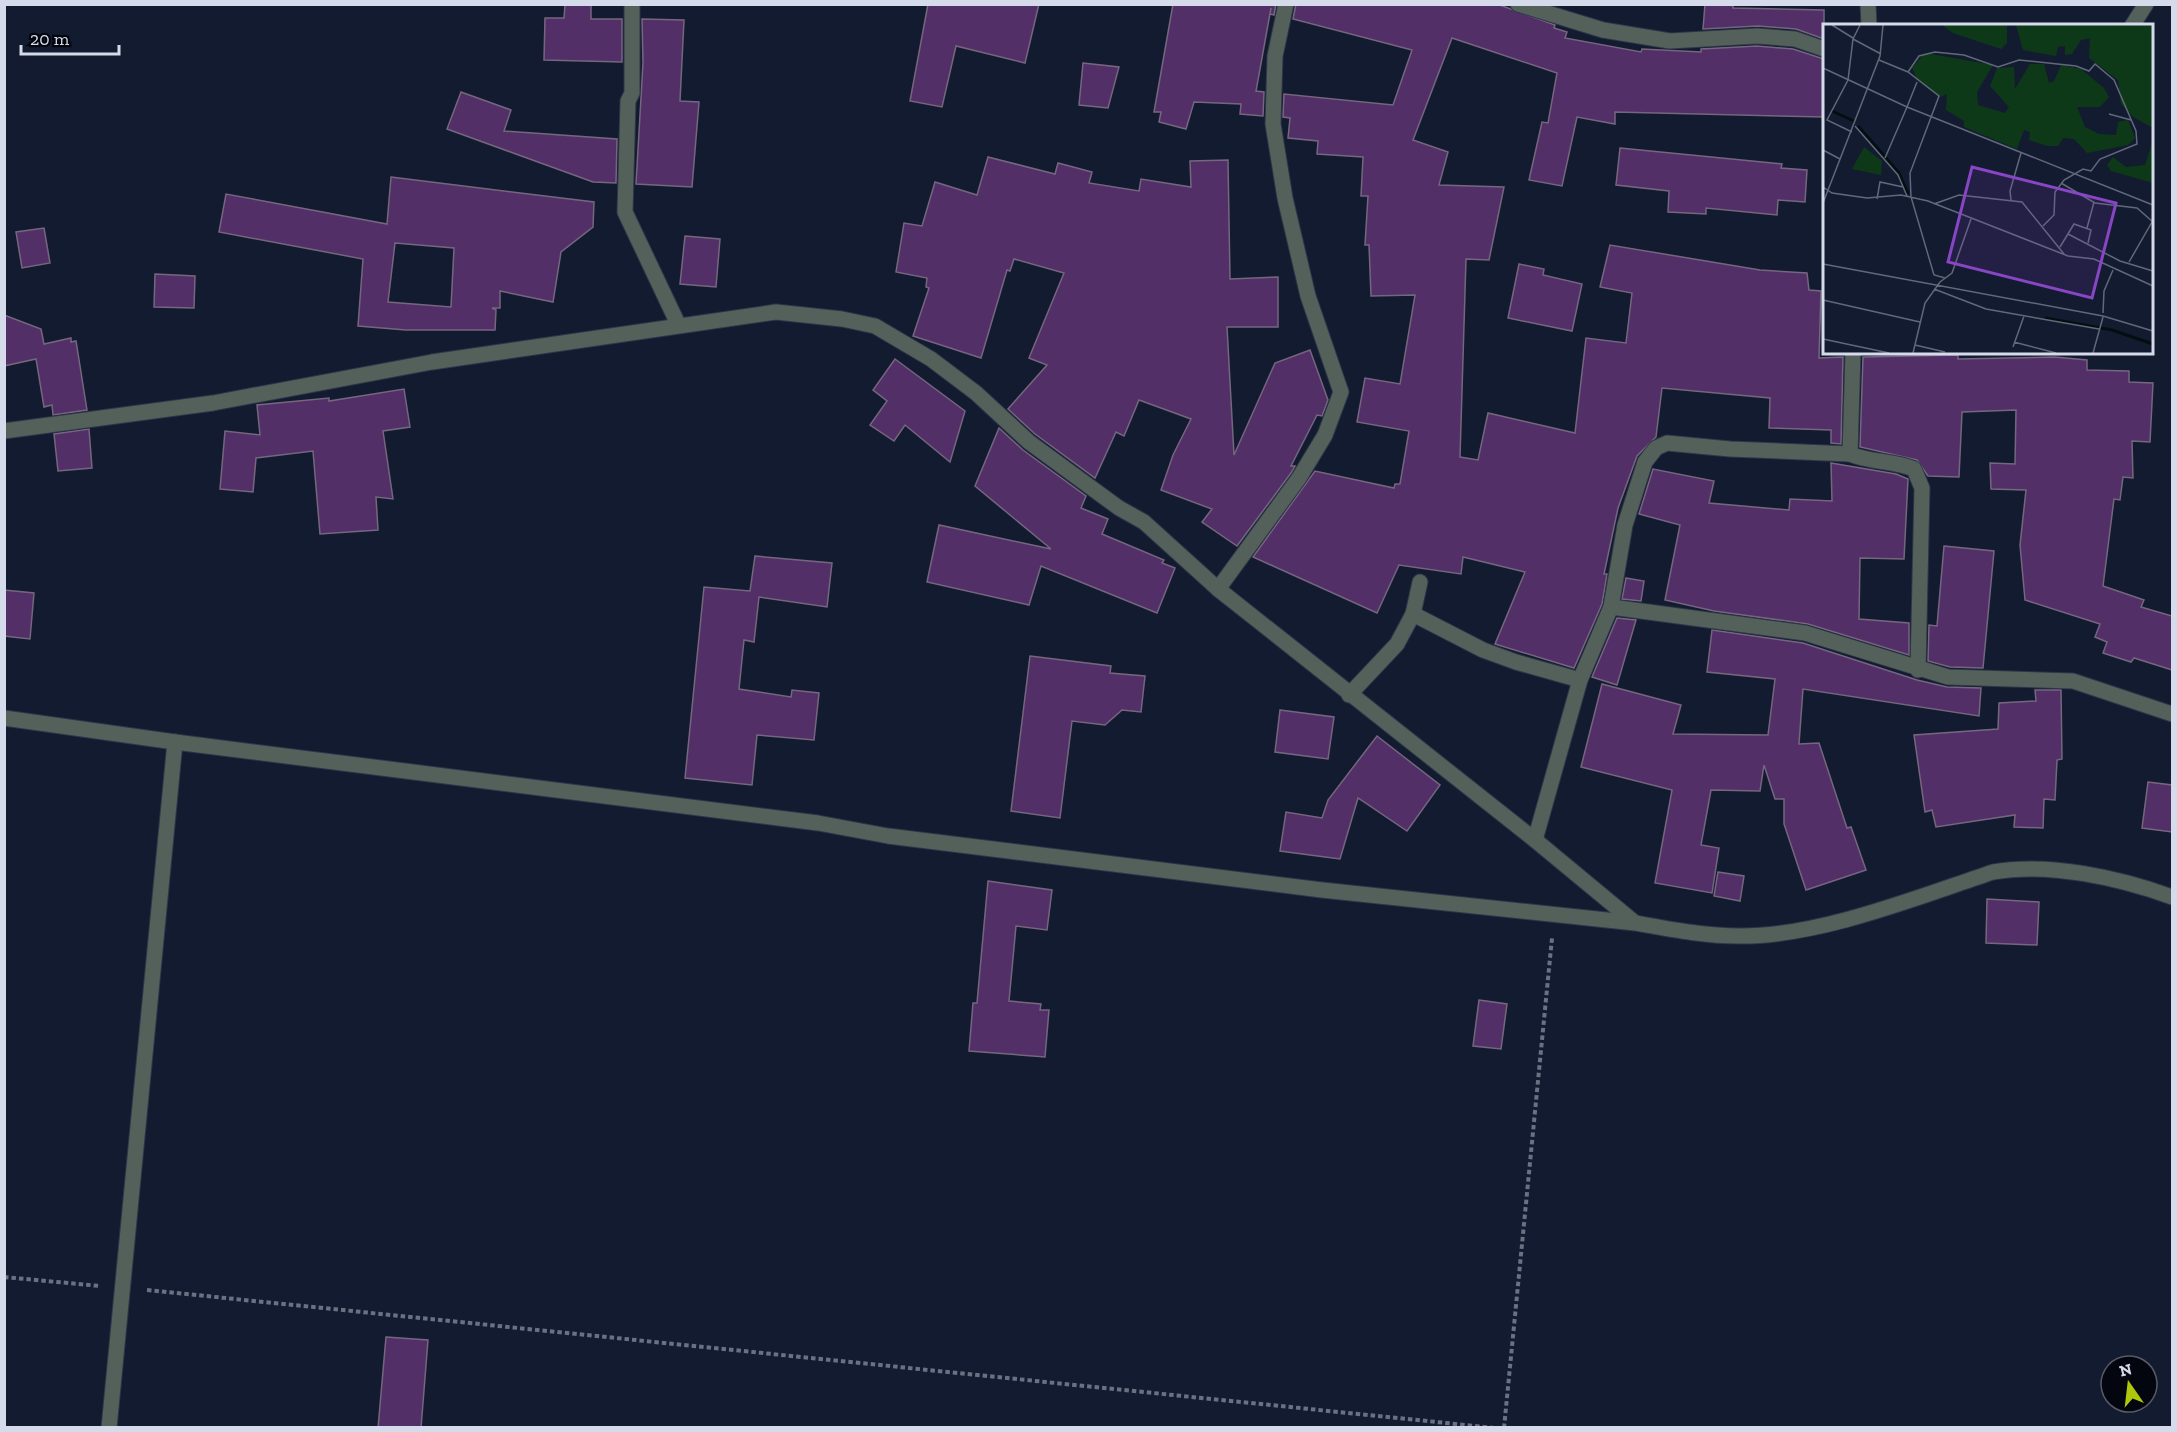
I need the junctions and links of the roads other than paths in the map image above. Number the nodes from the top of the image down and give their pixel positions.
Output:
1 (632, 4) edge
2 (1286, 4) edge
3 (1518, 4) edge
4 (1868, 4) edge
5 (2146, 4) edge
6 (1869, 24) edge
7 (2133, 24) edge
8 (1823, 48) edge
9 (678, 324) junction
10 (1853, 354) edge
11 (4, 430) edge
12 (1851, 454) junction
13 (1420, 582) dead end
14 (1218, 589) junction
15 (1611, 607) junction
16 (1413, 614) junction
17 (1918, 670) junction
18 (1580, 680) junction
19 (1349, 695) junction
20 (2172, 714) edge
21 (4, 718) edge
22 (175, 742) junction
23 (1535, 840) junction
24 (2172, 897) edge
25 (1635, 923) junction
26 (109, 1428) edge

1 - 9 street
2 - 14 street
3 - 8 street
4 - 6 street
5 - 7 street
9 - 11 street
9 - 14 street
10 - 12 street
12 - 15 street
12 - 17 street
13 - 16 street
14 - 19 street
15 - 17 street
15 - 18 street
16 - 18 street
16 - 19 street
17 - 20 street
18 - 23 street
19 - 23 street
21 - 22 street
22 - 25 street
22 - 26 street
23 - 25 street
24 - 25 street

